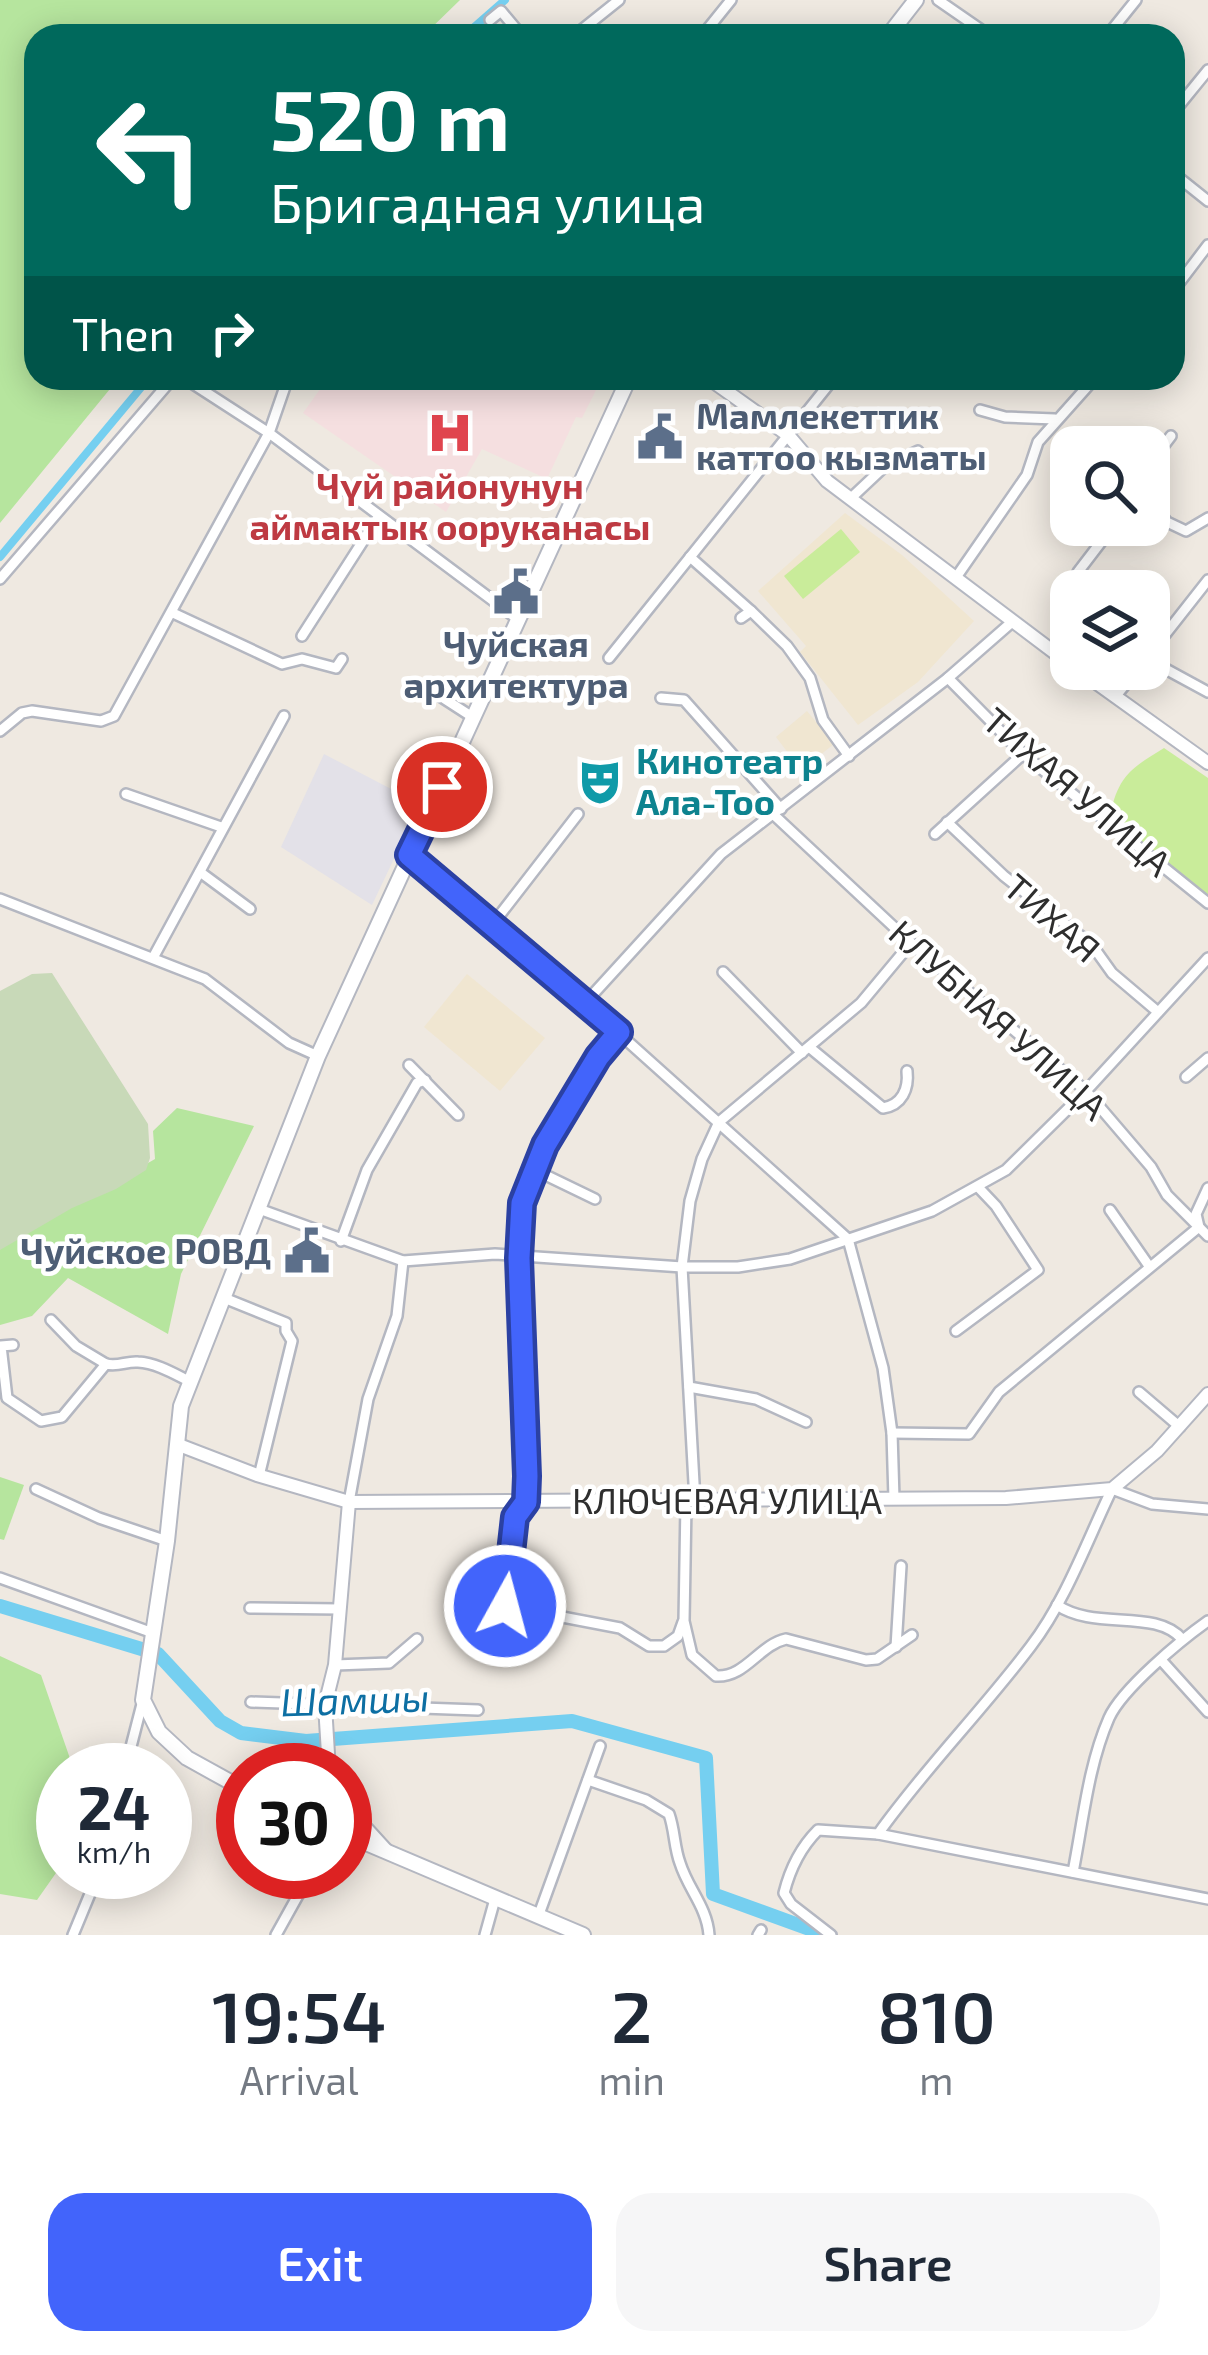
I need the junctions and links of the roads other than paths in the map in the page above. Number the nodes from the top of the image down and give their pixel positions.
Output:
1 (619, 0) edge
2 (731, 0) edge
3 (916, 0) edge
4 (938, 0) edge
5 (1136, 0) edge
6 (490, 20) dead end
7 (512, 24) edge
8 (589, 24) edge
9 (712, 24) edge
10 (897, 24) edge
11 (973, 24) edge
12 (1117, 24) edge
13 (1208, 70) edge
14 (1185, 98) edge
15 (1208, 245) edge
16 (1185, 275) edge
17 (163, 390) edge
18 (203, 390) edge
19 (284, 390) edge
20 (623, 390) edge
21 (725, 390) edge
22 (824, 390) edge
23 (1080, 390) edge
24 (980, 410) dead end
25 (1055, 419) junction
26 (269, 433) junction
27 (788, 435) junction
28 (918, 451) dead end
29 (850, 499) junction
30 (379, 516) junction
31 (1208, 518) edge
32 (1170, 523) edge
33 (1098, 546) edge
34 (690, 557) junction
35 (1080, 570) edge
36 (957, 576) junction
37 (0, 579) edge
38 (1208, 580) edge
39 (173, 614) junction
40 (519, 620) junction
41 (1012, 622) junction
42 (1170, 630) edge
43 (302, 636) dead end
44 (1050, 650) edge
45 (609, 658) dead end
46 (342, 659) dead end
47 (1170, 669) edge
48 (948, 679) junction
49 (423, 685) dead end
50 (1105, 690) edge
51 (1121, 690) edge
52 (1208, 692) edge
53 (1115, 697) junction
54 (661, 698) dead end
55 (284, 716) dead end
56 (475, 718) junction
57 (0, 731) edge
58 (1023, 754) junction
59 (849, 756) junction
60 (1208, 764) edge
61 (126, 794) dead end
62 (777, 812) junction
63 (578, 814) dead end
64 (947, 822) junction
65 (221, 827) junction
66 (935, 834) dead end
67 (409, 855) junction
68 (200, 872) junction
69 (0, 899) edge
70 (1208, 903) edge
71 (250, 910) dead end
72 (492, 925) junction
73 (910, 944) junction
74 (154, 956) junction
75 (1208, 958) edge
76 (723, 972) dead end
77 (585, 1003) junction
78 (1158, 1012) junction
79 (619, 1032) junction
80 (806, 1050) junction
81 (318, 1056) junction
82 (1208, 1058) edge
83 (410, 1065) dead end
84 (907, 1071) dead end
85 (1186, 1078) dead end
86 (425, 1080) junction
87 (1086, 1091) junction
88 (458, 1115) dead end
89 (719, 1122) junction
90 (535, 1170) junction
91 (978, 1187) junction
92 (1208, 1188) edge
93 (595, 1199) dead end
94 (259, 1209) junction
95 (1110, 1210) dead end
96 (1198, 1227) junction
97 (1208, 1236) edge
98 (848, 1239) junction
99 (341, 1241) junction
100 (519, 1258) junction
101 (403, 1261) junction
102 (1149, 1266) junction
103 (682, 1268) junction
104 (224, 1298) junction
105 (50, 1320) dead end
106 (956, 1330) dead end
107 (13, 1345) dead end
108 (106, 1364) junction
109 (189, 1381) junction
110 (689, 1388) junction
111 (1139, 1392) dead end
112 (1208, 1394) edge
113 (4, 1397) edge
114 (806, 1422) dead end
115 (1180, 1427) junction
116 (892, 1433) junction
117 (179, 1445) junction
118 (259, 1476) junction
119 (1112, 1489) junction
120 (36, 1490) dead end
121 (894, 1499) junction
122 (349, 1502) junction
123 (526, 1502) junction
124 (690, 1503) junction
125 (1208, 1509) edge
126 (167, 1541) junction
127 (901, 1566) dead end
128 (0, 1578) edge
129 (1057, 1605) junction
130 (505, 1606) junction
131 (250, 1608) dead end
132 (340, 1609) junction
133 (1208, 1621) edge
134 (685, 1625) junction
135 (501, 1635) dead end
136 (912, 1635) dead end
137 (153, 1637) junction
138 (1182, 1639) junction
139 (417, 1640) dead end
140 (896, 1647) junction
141 (1162, 1660) junction
142 (335, 1666) junction
143 (143, 1700) junction
144 (251, 1702) dead end
145 (325, 1705) junction
146 (478, 1710) dead end
147 (1208, 1712) edge
148 (132, 1743) edge
149 (325, 1743) edge
150 (600, 1746) dead end
151 (216, 1775) edge
152 (588, 1780) junction
153 (372, 1834) edge
154 (878, 1834) junction
155 (372, 1846) edge
156 (392, 1855) junction
157 (1073, 1873) junction
158 (88, 1899) edge
159 (296, 1899) edge
160 (495, 1899) junction
161 (1208, 1899) edge
162 (538, 1916) junction
163 (73, 1935) edge
164 (276, 1935) edge
165 (485, 1935) edge
166 (583, 1935) edge
167 (710, 1935) edge
168 (831, 1935) edge

1 - 8 street
2 - 9 street
3 - 10 main road
4 - 11 street
5 - 12 street
6 - 7 street
13 - 14 street
15 - 16 street
17 - 37 street
18 - 26 street
19 - 26 street
20 - 40 main road
21 - 27 street
22 - 27 street
23 - 25 street
24 - 25 street
25 - 36 street
26 - 30 street
26 - 39 street
27 - 29 street
27 - 34 street
28 - 29 street
29 - 36 street
30 - 40 street
30 - 43 street
31 - 32 street
33 - 35 street
34 - 45 street
34 - 59 street
36 - 41 street
38 - 42 street
39 - 46 street
39 - 57 street
40 - 56 main road
41 - 44 street
41 - 48 street
47 - 52 street
48 - 58 street, ТИХАЯ УЛИЦА
48 - 59 street
49 - 56 street
50 - 53 street
51 - 53 street
53 - 60 street
54 - 62 street, КЛУБНАЯ УЛИЦА
55 - 65 street
56 - 67 main road
58 - 64 street
58 - 70 street, ТИХАЯ УЛИЦА
59 - 62 street
61 - 65 street
62 - 73 street, КЛУБНАЯ УЛИЦА
62 - 77 street
63 - 72 street
64 - 66 street
64 - 78 street, ТИХАЯ
65 - 68 street
67 - 72 street
67 - 81 main road
68 - 71 street
68 - 74 street
69 - 74 street
72 - 77 street
73 - 80 street
73 - 87 street, КЛУБНАЯ УЛИЦА
74 - 81 street
75 - 78 street
76 - 80 street
77 - 79 street
78 - 87 street
79 - 89 street
79 - 90 street
80 - 84 street
80 - 89 street
81 - 94 main road
82 - 85 street
83 - 86 street
86 - 88 street
86 - 99 street
87 - 91 street
87 - 96 street, КЛУБНАЯ УЛИЦА
89 - 98 street
89 - 103 street
90 - 93 street
90 - 100 street
91 - 98 street
91 - 106 street
92 - 96 street
94 - 99 street
94 - 104 main road
95 - 102 street
96 - 97 street, КЛУБНАЯ УЛИЦА
96 - 102 street
98 - 103 street
98 - 116 street
99 - 101 street
100 - 101 street
100 - 103 street
100 - 123 street
101 - 122 street
102 - 116 street
103 - 110 street
104 - 109 main road
104 - 118 street
105 - 108 street
107 - 113 street
108 - 109 street
108 - 113 street
109 - 117 main road
110 - 114 street
110 - 124 street
111 - 115 street
112 - 115 street
115 - 119 street
116 - 121 street
117 - 118 street, КЛЮЧЕВАЯ УЛИЦА
117 - 126 main road
118 - 122 street, КЛЮЧЕВАЯ УЛИЦА
119 - 121 street, КЛЮЧЕВАЯ УЛИЦА
119 - 125 street, КЛЮЧЕВАЯ УЛИЦА
119 - 129 street
120 - 126 street
121 - 124 street, КЛЮЧЕВАЯ УЛИЦА
122 - 123 street, КЛЮЧЕВАЯ УЛИЦА
122 - 132 street
123 - 124 street, КЛЮЧЕВАЯ УЛИЦА
123 - 130 street
124 - 134 street
126 - 137 main road
127 - 140 street
128 - 137 street
129 - 138 street
129 - 154 street
130 - 134 street
130 - 135 street
131 - 132 street
132 - 142 street
133 - 138 street
134 - 140 street
136 - 140 street
137 - 143 main road
138 - 141 street
139 - 142 street
141 - 147 street
141 - 157 street
142 - 145 street
143 - 148 street
143 - 151 main road
144 - 145 street
145 - 146 street
145 - 149 street
150 - 152 street
152 - 162 street
152 - 167 street
153 - 156 street
154 - 157 street
154 - 168 street
155 - 156 main road
156 - 160 main road
157 - 161 street
158 - 163 street
159 - 164 street
160 - 162 main road
160 - 165 street
162 - 166 main road

